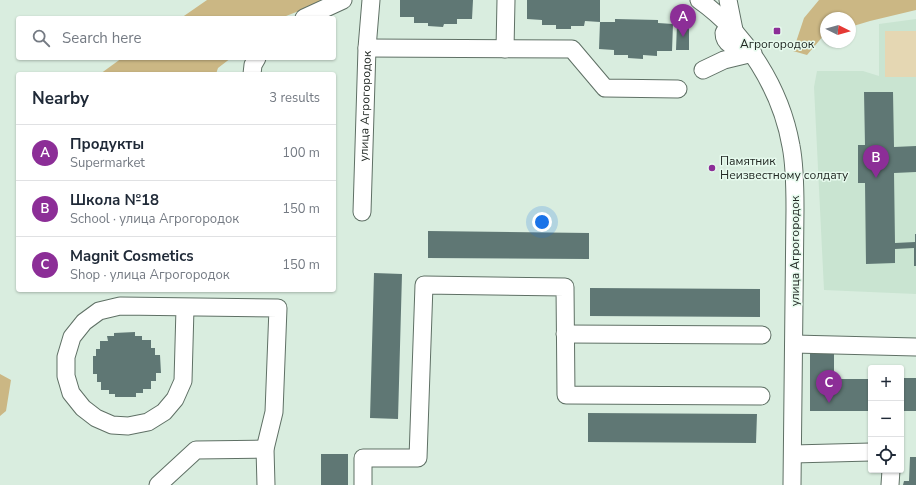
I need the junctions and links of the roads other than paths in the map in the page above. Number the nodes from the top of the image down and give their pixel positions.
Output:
1 (343, 0) edge
2 (371, 0) edge
3 (506, 0) edge
4 (700, 0) edge
5 (728, 0) edge
6 (308, 16) edge
7 (734, 30) junction
8 (367, 48) junction
9 (505, 49) junction
10 (752, 53) junction
11 (256, 60) edge
12 (703, 70) dead end
13 (252, 72) edge
14 (678, 89) dead end
15 (362, 212) dead end
16 (185, 308) junction
17 (565, 334) junction
18 (762, 335) dead end
19 (794, 344) junction
20 (916, 347) edge
21 (761, 396) dead end
22 (265, 448) junction
23 (868, 452) edge
24 (793, 454) junction
25 (891, 473) edge
26 (158, 485) edge
27 (266, 485) edge
28 (363, 485) edge
29 (792, 485) edge
30 (890, 485) edge

1 - 6 street
2 - 8 street, улица Агрогородок
3 - 9 street
4 - 7 street, улица Агрогородок
5 - 7 street
7 - 10 street, улица Агрогородок
8 - 9 street
8 - 15 street, улица Агрогородок
9 - 14 street
10 - 12 street
10 - 19 street, улица Агрогородок
11 - 13 street
16 - 16 street
16 - 22 street
17 - 18 street
17 - 21 street
17 - 28 street
19 - 20 street
19 - 24 street, улица Агрогородок
22 - 26 street
22 - 27 street
23 - 24 street
24 - 29 street, улица Агрогородок
25 - 30 street

